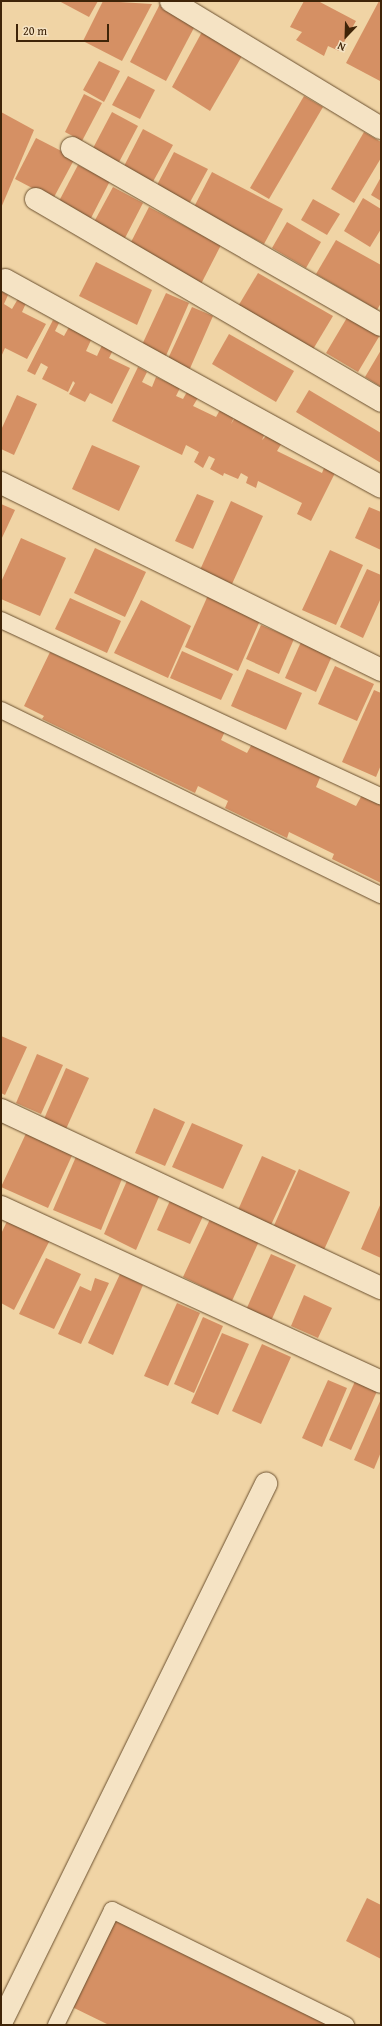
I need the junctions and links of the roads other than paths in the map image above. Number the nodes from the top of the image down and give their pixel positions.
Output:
1 (171, 1) edge
2 (381, 128) edge
3 (72, 148) dead end
4 (36, 199) dead end
5 (5, 280) dead end
6 (381, 325) edge
7 (381, 401) edge
8 (1, 483) edge
9 (381, 487) edge
10 (1, 620) edge
11 (381, 670) edge
12 (1, 710) edge
13 (381, 796) edge
14 (381, 895) edge
15 (1, 1110) edge
16 (1, 1207) edge
17 (381, 1288) edge
18 (381, 1382) edge
19 (266, 1484) dead end
20 (1, 2023) edge
21 (56, 2025) edge
22 (346, 2025) edge

1 - 2 street
3 - 6 street
4 - 7 street
5 - 9 street
8 - 11 street
10 - 13 lane
12 - 14 lane
15 - 17 street
16 - 18 street
19 - 20 street
21 - 22 lane

